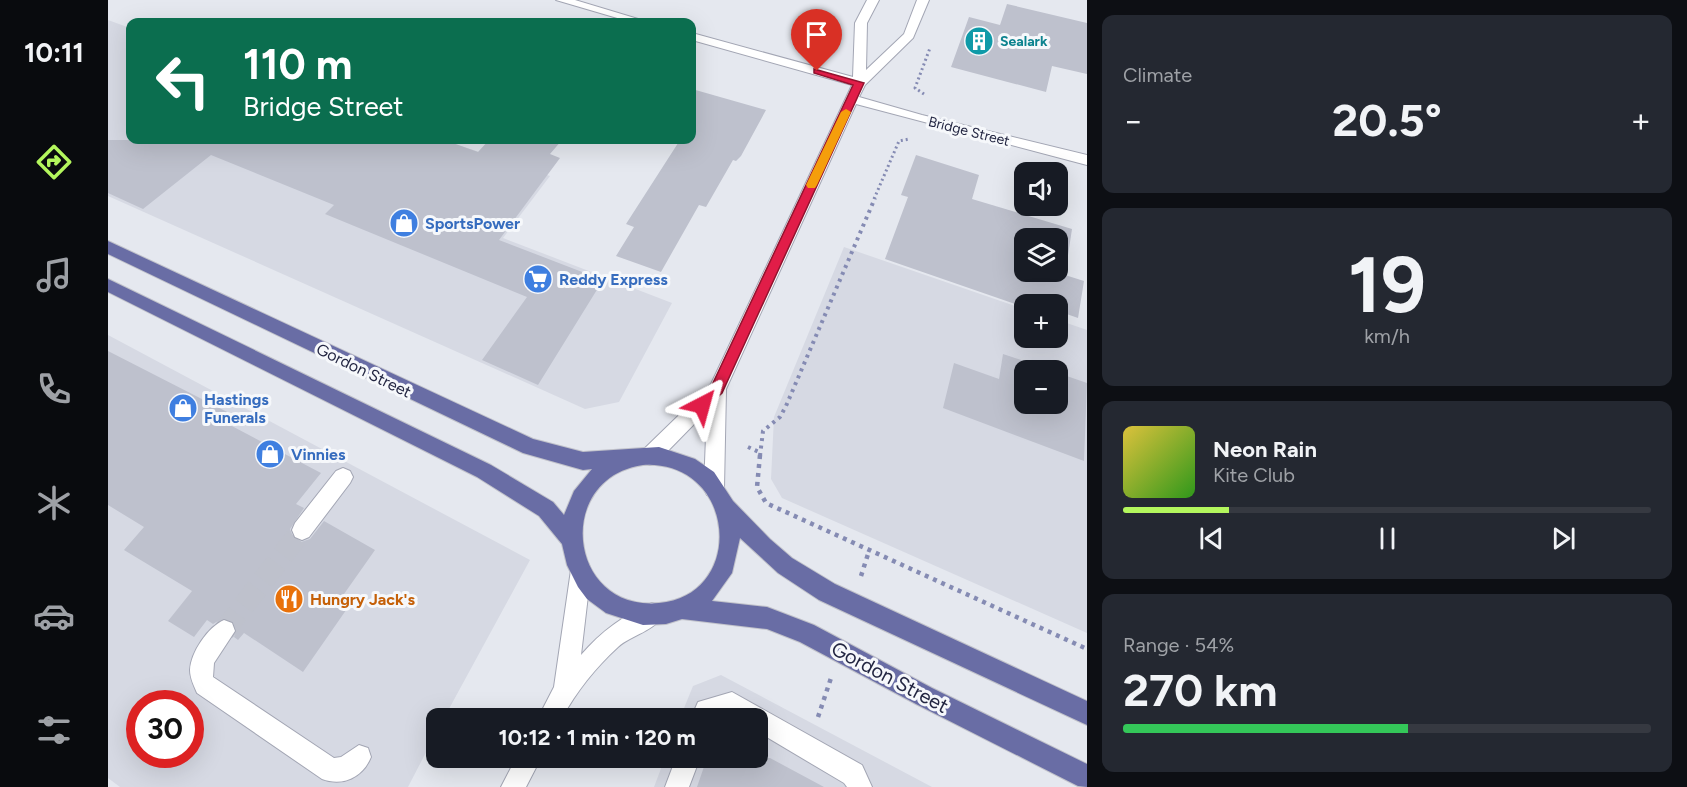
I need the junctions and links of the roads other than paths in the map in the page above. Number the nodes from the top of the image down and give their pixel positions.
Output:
1 (562, 0) edge
2 (873, 0) edge
3 (923, 0) edge
4 (627, 18) edge
5 (696, 37) edge
6 (859, 83) junction
7 (852, 99) junction
8 (1087, 160) edge
9 (108, 247) edge
10 (108, 285) edge
11 (717, 389) junction
12 (650, 456) junction
13 (628, 458) junction
14 (343, 477) dead end
15 (718, 494) junction
16 (302, 530) tunnel mouth
17 (571, 539) junction
18 (581, 570) junction
19 (684, 609) junction
20 (652, 614) junction
21 (224, 631) tunnel mouth
22 (566, 689) junction
23 (556, 708) edge
24 (715, 708) edge
25 (739, 708) edge
26 (1087, 713) edge
27 (768, 725) edge
28 (359, 757) dead end
29 (523, 768) edge
30 (684, 768) edge
31 (1087, 777) edge
32 (513, 787) edge
33 (677, 787) edge
34 (860, 787) edge

1 - 4 street
2 - 6 street
3 - 6 street
5 - 6 street
6 - 7 street
7 - 8 street, Bridge Street
7 - 11 street
9 - 13 main road, Gordon Street
10 - 17 main road
11 - 12 street
11 - 15 street
12 - 13 main road
12 - 15 main road
13 - 17 main road
14 - 16 street
15 - 19 main road
15 - 26 main road
17 - 18 main road
18 - 20 main road
18 - 22 street
19 - 20 main road
19 - 31 main road, Gordon Street
20 - 22 street
21 - 28 street
22 - 23 street
24 - 25 street
27 - 34 street
29 - 32 street
30 - 33 street

